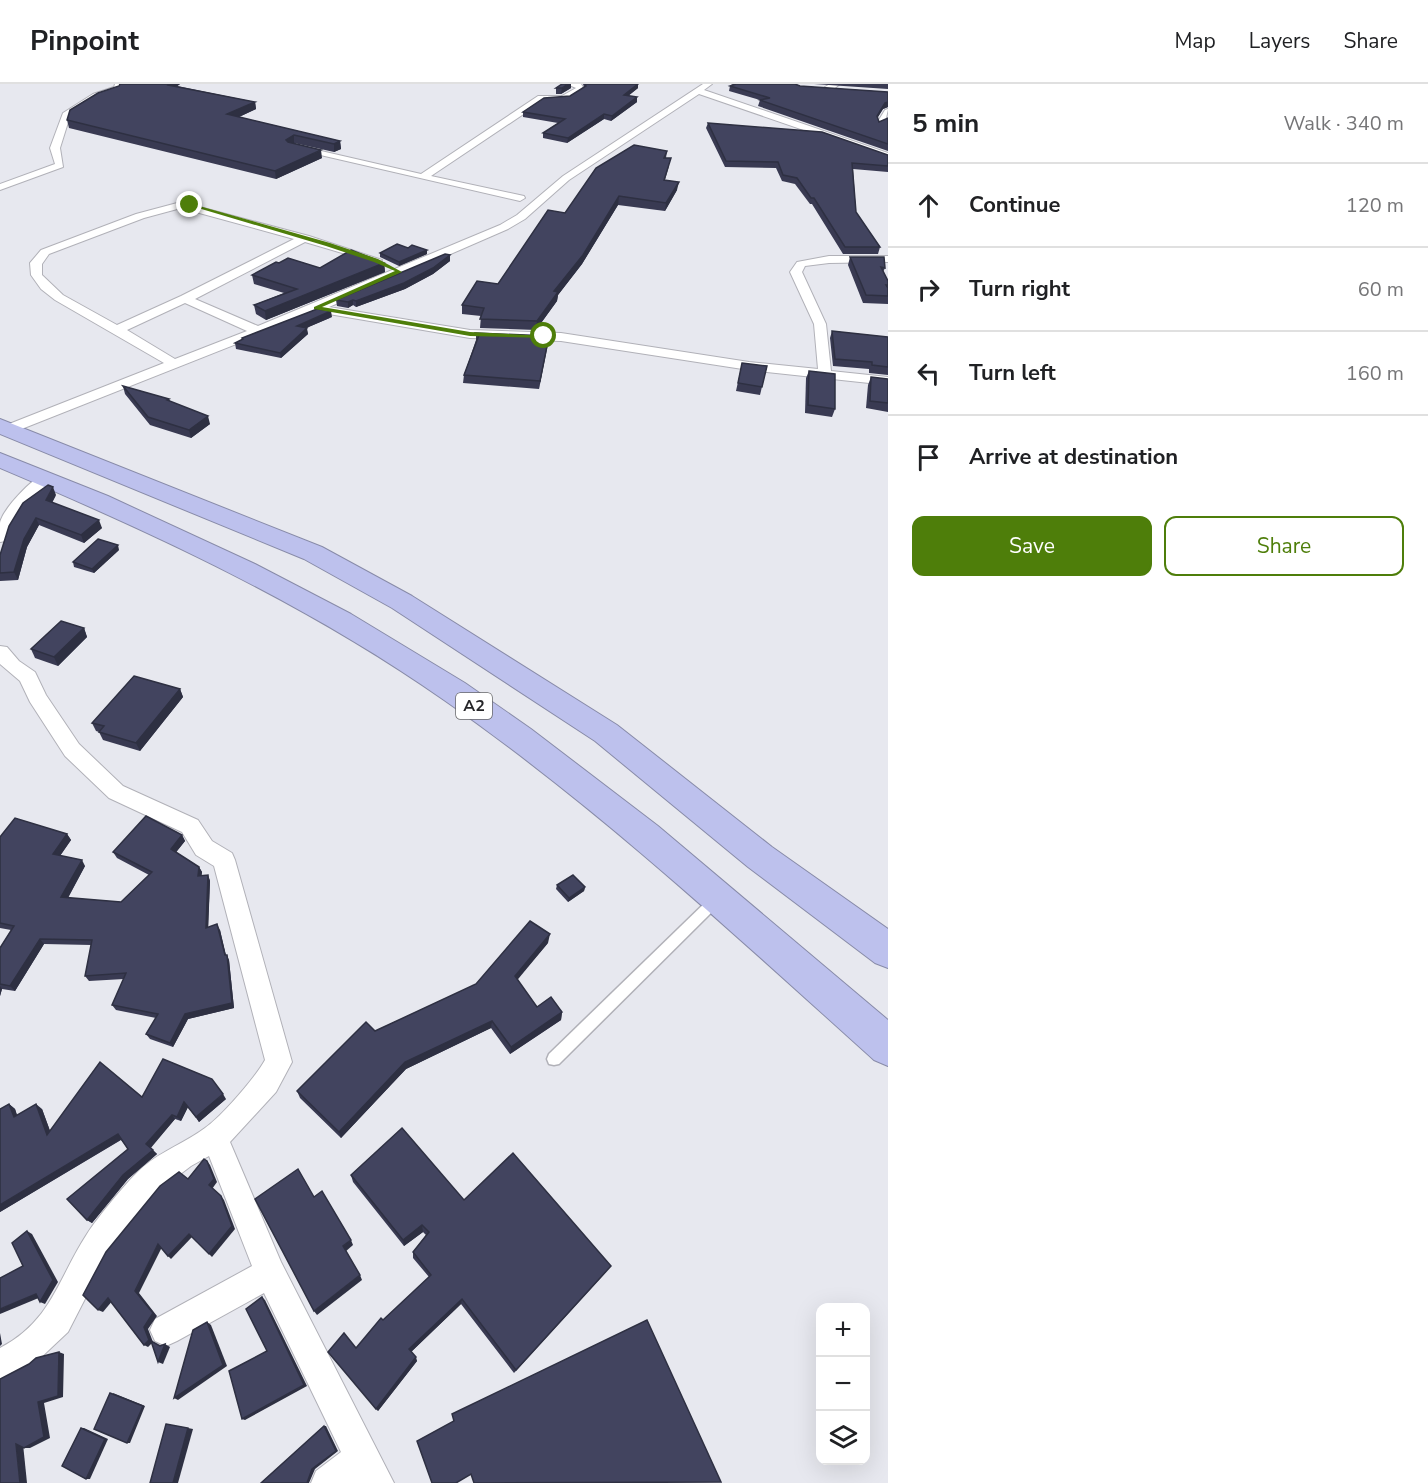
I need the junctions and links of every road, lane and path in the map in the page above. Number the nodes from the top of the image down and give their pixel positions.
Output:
1 (120, 84) edge
2 (571, 84) edge
3 (703, 87) edge
4 (835, 87) edge
5 (819, 88) edge
6 (888, 112) edge
7 (880, 123) edge
8 (294, 148) edge
9 (888, 156) edge
10 (423, 177) junction
11 (0, 187) edge
12 (520, 198) dead end
13 (305, 238) junction
14 (888, 259) edge
15 (399, 272) junction
16 (185, 298) junction
17 (316, 308) junction
18 (117, 330) junction
19 (258, 331) junction
20 (174, 363) junction
21 (825, 375) junction
22 (888, 381) edge
23 (5, 428) edge
24 (0, 460) edge
25 (45, 479) junction
26 (0, 537) edge
27 (0, 652) edge
28 (719, 898) junction
29 (888, 951) edge
30 (888, 1046) edge
31 (554, 1059) dead end
32 (215, 1138) junction
33 (270, 1273) junction
34 (166, 1330) dead end
35 (0, 1365) edge
36 (369, 1470) edge
37 (328, 1483) edge

1 - 11 street
2 - 10 street
3 - 9 street
3 - 15 street
4 - 5 street
6 - 7 street
8 - 10 street
10 - 12 street
13 - 15 street
13 - 16 street
13 - 18 street
14 - 21 street
15 - 17 street
16 - 18 street
16 - 19 street
17 - 19 street
17 - 21 street
18 - 20 street
19 - 20 street
20 - 23 street
21 - 22 street
23 - 29 highway
24 - 25 highway, A2
25 - 26 street
25 - 28 highway, A2
27 - 32 street
28 - 30 highway, A2
28 - 31 lane
32 - 33 street
32 - 35 street
33 - 34 street
33 - 36 street
36 - 37 street

